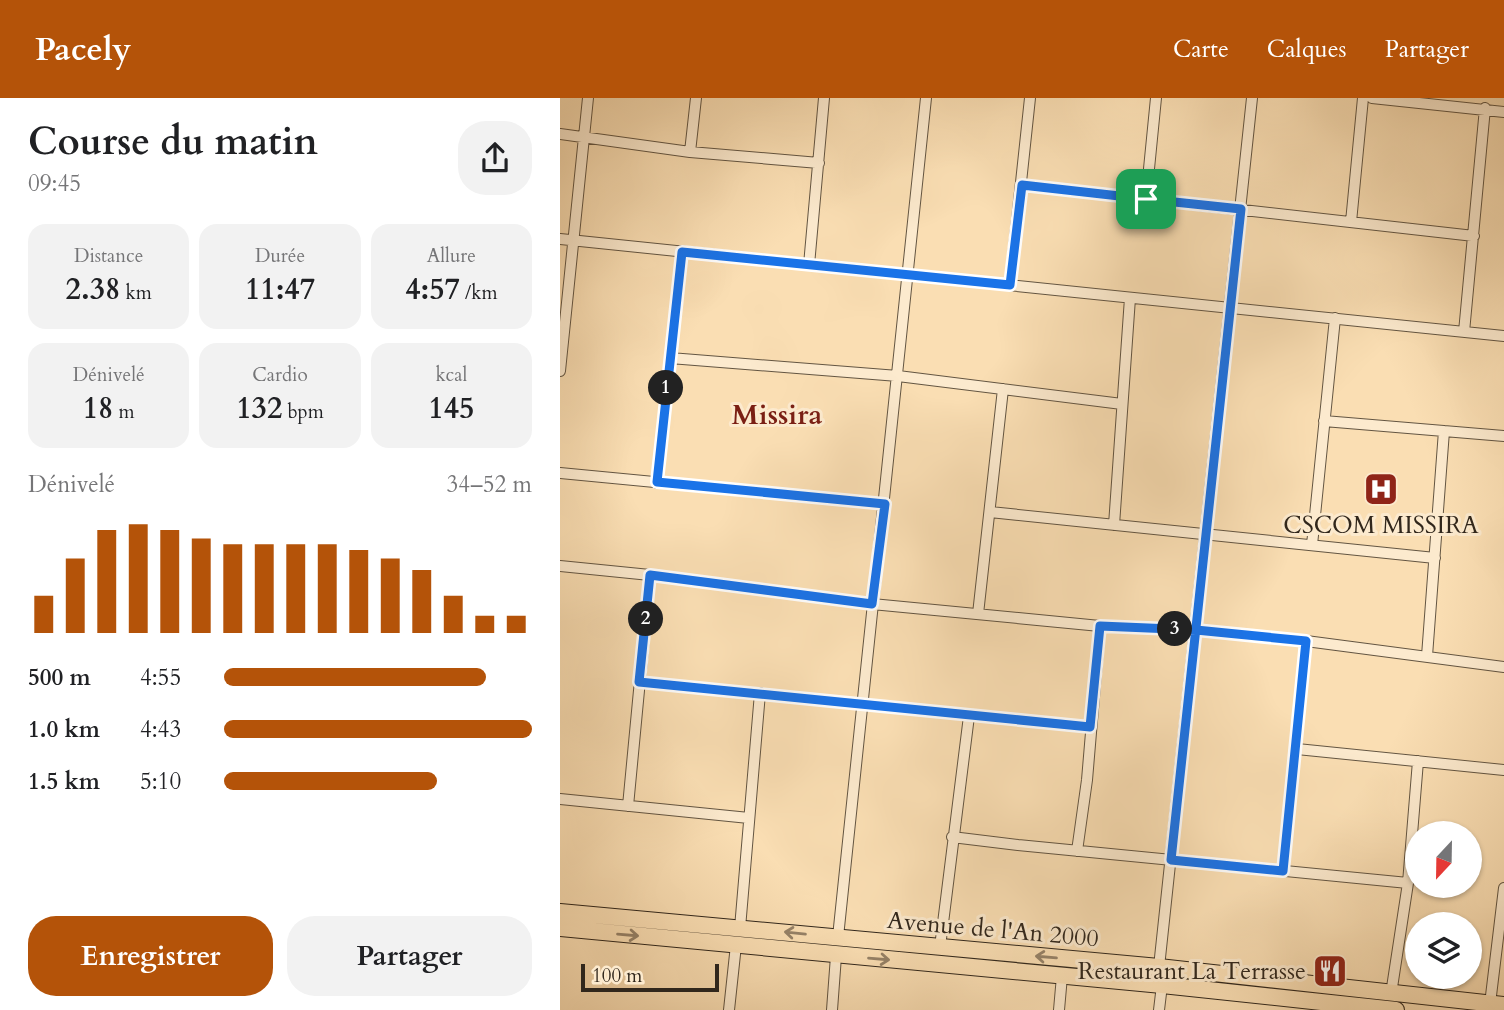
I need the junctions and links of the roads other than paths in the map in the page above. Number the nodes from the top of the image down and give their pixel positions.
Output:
1 (588, 98) edge
2 (695, 98) edge
3 (824, 98) edge
4 (926, 98) edge
5 (1030, 98) edge
6 (1156, 98) edge
7 (1252, 98) edge
8 (1363, 98) edge
9 (1372, 98) edge
10 (1485, 108) junction
11 (1504, 112) edge
12 (560, 134) edge
13 (584, 136) junction
14 (690, 152) junction
15 (819, 163) junction
16 (1022, 185) junction
17 (1146, 199) junction
18 (1241, 209) junction
19 (1351, 222) junction
20 (1474, 236) junction
21 (560, 239) edge
22 (573, 241) junction
23 (682, 252) junction
24 (809, 265) junction
25 (908, 275) junction
26 (1010, 285) junction
27 (1130, 298) junction
28 (1231, 308) junction
29 (1335, 318) junction
30 (1464, 332) junction
31 (1504, 336) edge
32 (670, 358) junction
33 (560, 371) edge
34 (898, 376) junction
35 (1003, 389) junction
36 (1122, 404) junction
37 (1325, 421) junction
38 (1444, 431) junction
39 (1504, 436) edge
40 (560, 473) edge
41 (657, 482) junction
42 (885, 504) junction
43 (989, 512) junction
44 (1114, 525) junction
45 (1206, 534) junction
46 (1312, 545) junction
47 (1434, 558) junction
48 (560, 566) edge
49 (650, 575) junction
50 (872, 604) junction
51 (978, 614) junction
52 (1100, 626) junction
53 (1196, 630) junction
54 (1306, 641) junction
55 (1427, 656) junction
56 (1504, 667) edge
57 (639, 682) junction
58 (760, 693) junction
59 (863, 705) junction
60 (969, 716) junction
61 (1090, 727) junction
62 (1297, 749) junction
63 (1418, 761) junction
64 (1504, 769) edge
65 (560, 799) edge
66 (628, 806) junction
67 (749, 818) junction
68 (1413, 821) edge
69 (952, 837) junction
70 (1077, 851) junction
71 (1171, 860) junction
72 (1283, 871) junction
73 (1405, 883) edge
74 (1504, 888) edge
75 (1406, 898) edge
76 (560, 912) edge
77 (560, 928) edge
78 (740, 928) junction
79 (838, 937) junction
80 (736, 945) junction
81 (940, 947) junction
82 (835, 956) junction
83 (1160, 967) junction
84 (1062, 976) junction
85 (1162, 985) junction
86 (1497, 1004) edge
87 (1392, 1006) edge
88 (729, 1010) edge
89 (832, 1010) edge
90 (1059, 1010) edge
91 (1159, 1010) edge

1 - 13 street
2 - 14 street
3 - 15 street
4 - 25 street
5 - 16 street
6 - 17 street
7 - 18 street
8 - 19 street
9 - 10 street
10 - 11 street
10 - 20 street
12 - 13 street
13 - 14 street
13 - 22 street
14 - 15 street
15 - 24 street
16 - 17 street
16 - 26 street
17 - 18 street
18 - 19 street
18 - 28 street
19 - 20 street
20 - 30 street
21 - 22 street
22 - 23 street
22 - 33 street
23 - 24 street
23 - 32 street
24 - 25 street
25 - 26 street
25 - 34 street
26 - 27 street
27 - 28 street
27 - 36 street
28 - 29 street
28 - 45 street
29 - 30 street
29 - 37 street
30 - 31 street
32 - 34 street
32 - 41 street
34 - 35 street
34 - 42 street
35 - 36 street
35 - 43 street
36 - 44 street
37 - 38 street
37 - 46 street
38 - 39 street
38 - 47 street
40 - 41 street
41 - 42 street
42 - 50 street
43 - 44 street
43 - 51 street
44 - 45 street
45 - 46 street
45 - 53 street
46 - 47 street
47 - 55 street
48 - 49 street
49 - 50 street
49 - 57 street
50 - 51 street
50 - 59 street
51 - 52 street
52 - 53 street
52 - 61 street
53 - 54 street
53 - 71 street
54 - 55 street
54 - 62 street
55 - 56 street
57 - 58 street
57 - 66 street
58 - 59 street
58 - 67 street
59 - 60 street
59 - 79 street
60 - 61 street
60 - 69 street
61 - 70 street
62 - 63 street
62 - 72 street
63 - 64 street
63 - 68 street
65 - 66 street
66 - 67 street
67 - 78 street
69 - 70 street
69 - 81 street
70 - 71 street
71 - 72 street
71 - 83 street
72 - 73 street
74 - 86 street
75 - 87 street
76 - 78 main road, Avenue de l'An 2000
77 -> 80 main road, Avenue de l'An 2000
79 -> 78 main road, Avenue de l'An 2000
79 - 81 main road, Avenue de l'An 2000
80 - 82 main road, Avenue de l'An 2000
80 - 88 street
83 -> 81 main road, Avenue de l'An 2000
82 -> 84 main road, Avenue de l'An 2000
82 - 89 street
83 - 85 street
83 - 87 main road, Avenue de l'An 2000
84 - 85 main road, Avenue de l'An 2000
84 - 90 street
85 - 87 main road, Avenue de l'An 2000
85 - 91 street
86 - 87 main road, Avenue de l'An 2000

